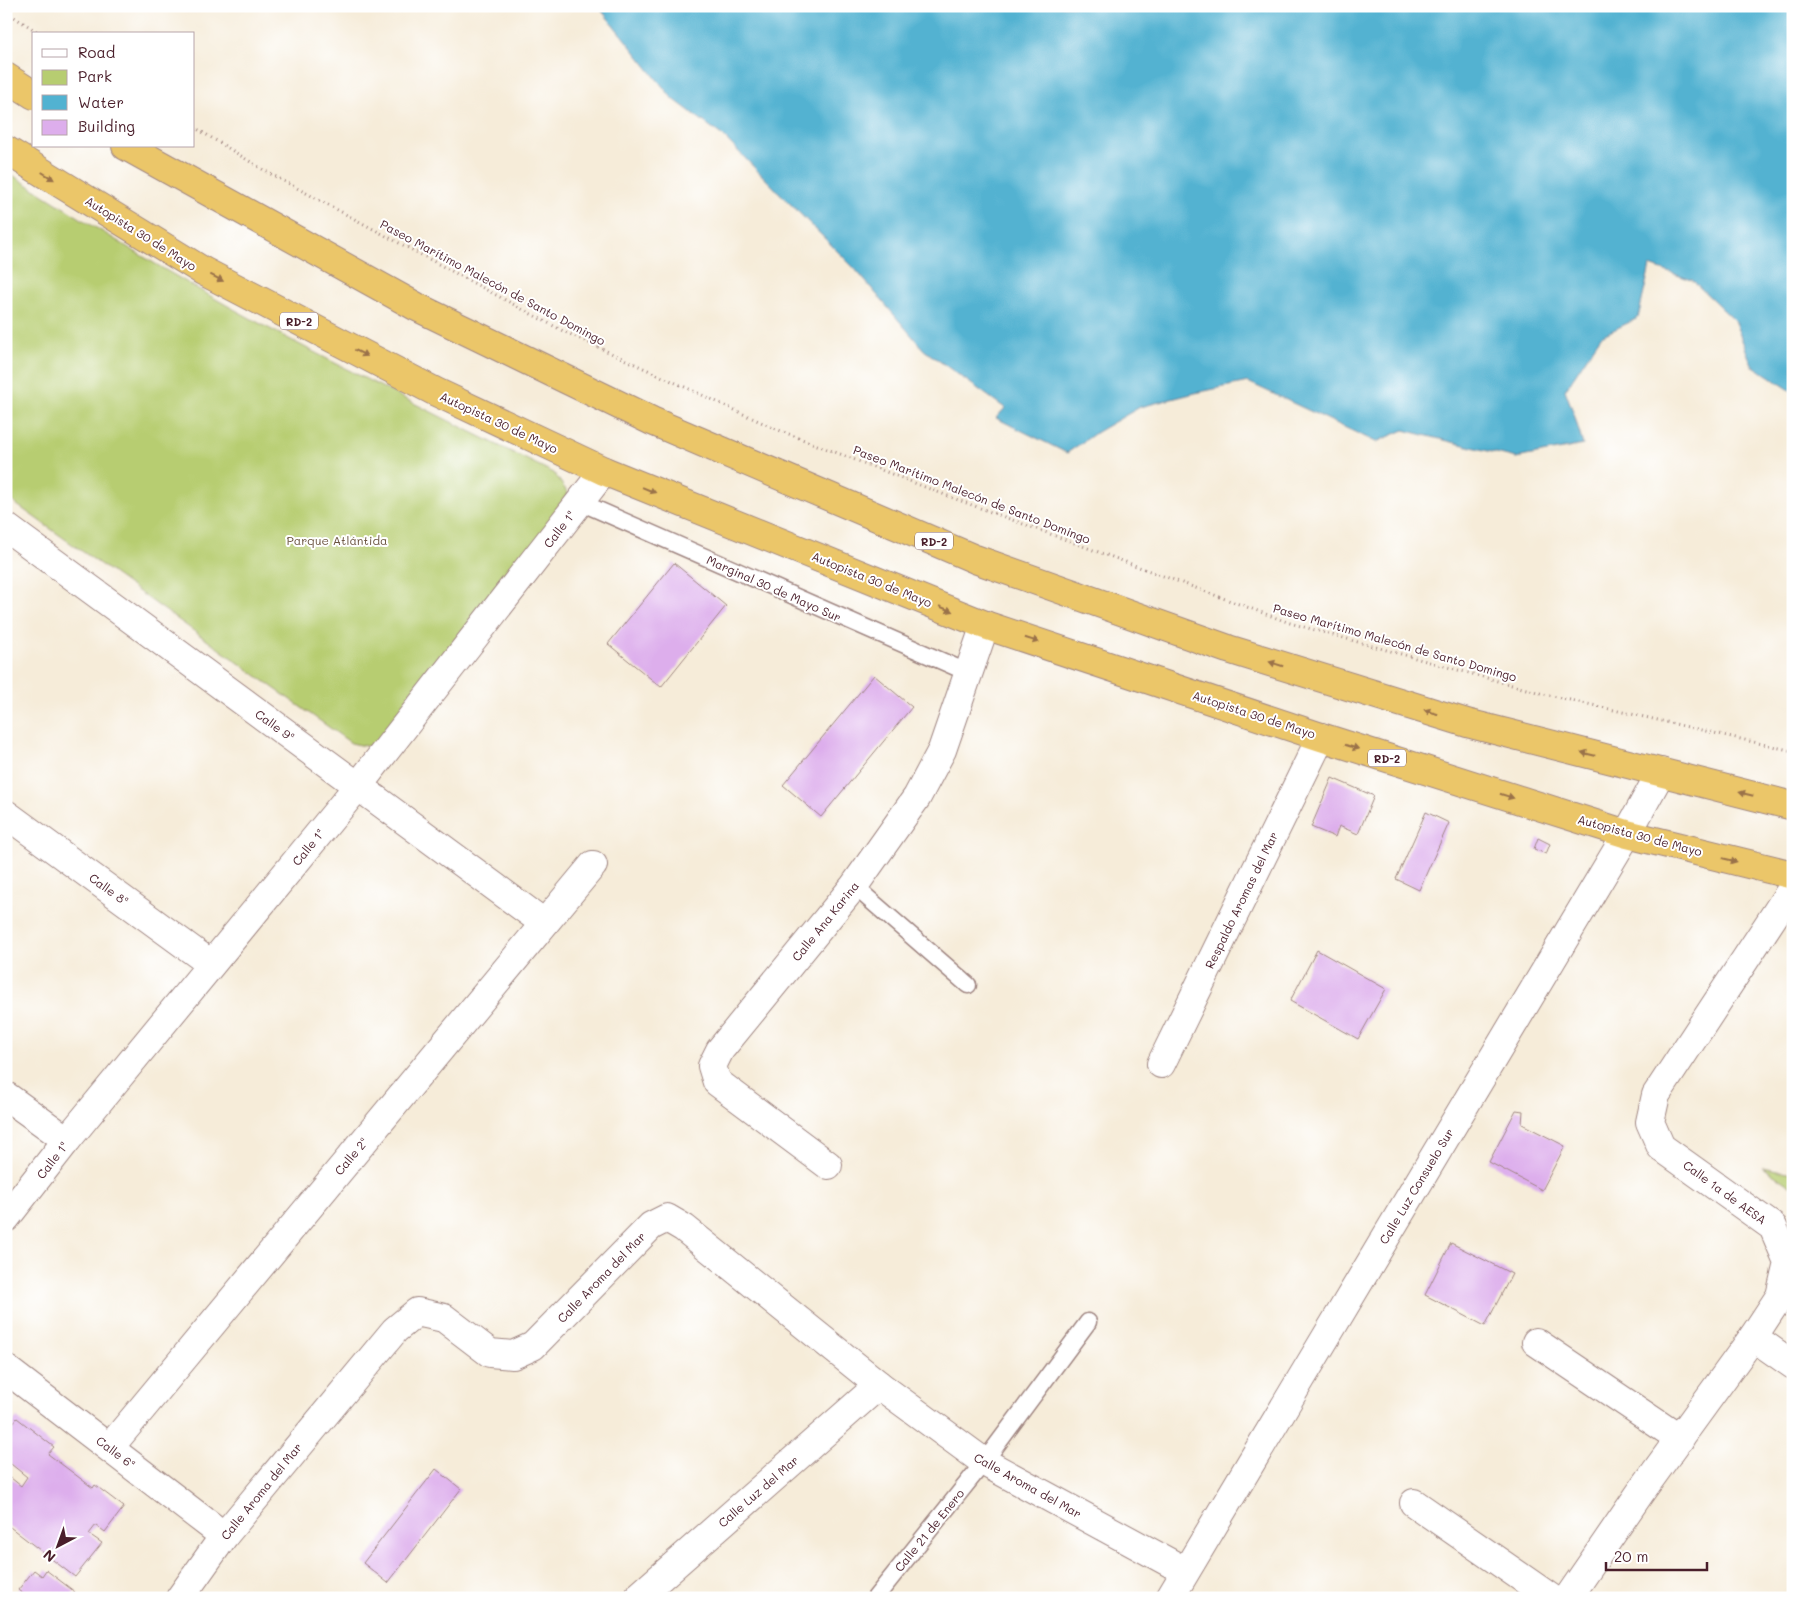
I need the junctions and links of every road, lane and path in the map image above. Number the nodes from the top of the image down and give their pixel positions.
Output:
1 (6, 12) edge
2 (39, 32) edge
3 (6, 77) edge
4 (32, 94) edge
5 (195, 128) edge
6 (130, 148) edge
7 (6, 150) edge
8 (604, 472) junction
9 (580, 502) junction
10 (6, 527) edge
11 (985, 624) junction
12 (969, 673) junction
13 (1321, 737) junction
14 (1793, 751) edge
15 (1660, 772) junction
16 (358, 786) junction
17 (1793, 806) edge
18 (6, 814) edge
19 (1627, 834) junction
20 (593, 865) dead end
21 (1793, 875) edge
22 (854, 886) junction
23 (1793, 888) edge
24 (544, 923) junction
25 (211, 964) junction
26 (968, 984) dead end
27 (1161, 1064) dead end
28 (6, 1096) edge
29 (67, 1140) junction
30 (828, 1164) dead end
31 (6, 1218) edge
32 (1088, 1322) dead end
33 (1753, 1338) junction
34 (1536, 1342) dead end
35 (1793, 1365) edge
36 (6, 1369) edge
37 (879, 1385) junction
38 (1680, 1439) junction
39 (110, 1448) junction
40 (984, 1462) junction
41 (1414, 1503) dead end
42 (224, 1536) junction
43 (1185, 1571) junction
44 (180, 1598) edge
45 (638, 1598) edge
46 (874, 1598) edge
47 (1170, 1598) edge
48 (1551, 1598) edge
49 (1568, 1598) edge

1 - 2 path
3 - 4 highway
5 - 14 path, Paseo Marítimo Malecón de Santo Domingo
15 -> 6 highway, RD-2
7 -> 8 highway, Autopista 30 de Mayo / RD-2
8 - 9 street, Calle 1ª
8 -> 11 highway, Autopista 30 de Mayo / RD-2
9 - 12 lane, Marginal 30 de Mayo Sur
9 - 16 street, Calle 1ª
10 - 16 street, Calle 9ª
11 - 12 street, Calle Ana Karina
11 -> 13 highway, Autopista 30 de Mayo / RD-2
12 - 22 street, Calle Ana Karina
13 -> 19 highway, Autopista 30 de Mayo / RD-2
13 - 27 street, Respaldo Aromas del Mar
17 -> 15 highway, RD-2
15 - 19 street, Calle Luz Consuelo Sur
16 - 24 street, Calle 9ª
16 - 25 street, Calle 1ª
18 - 25 street, Calle 8ª
19 -> 21 highway, Autopista 30 de Mayo / RD-2
19 - 43 street, Calle Luz Consuelo Sur
20 - 24 street, Calle 2ª
22 - 26 lane
22 - 30 street, Calle Ana Karina
23 - 33 street, Calle 1a de AESA
24 - 39 street, Calle 2ª
25 - 29 street, Calle 1ª
28 - 29 street
29 - 31 street, Calle 1ª
32 - 40 lane, Calle 21 de Enero
33 - 35 street
33 - 38 street, Calle 1a de AESA
34 - 38 street
36 - 39 street, Calle 6ª
37 - 40 street, Calle Aroma del Mar
37 - 42 street, Calle Aroma del Mar
37 - 45 street, Calle Luz del Mar
38 - 49 street, Calle 1a de AESA
39 - 42 street, Calle 6ª
40 - 43 street, Calle Aroma del Mar
40 - 46 lane, Calle 21 de Enero
41 - 48 street
42 - 44 street, Calle Aroma del Mar
43 - 47 street, Calle Luz Consuelo Sur

